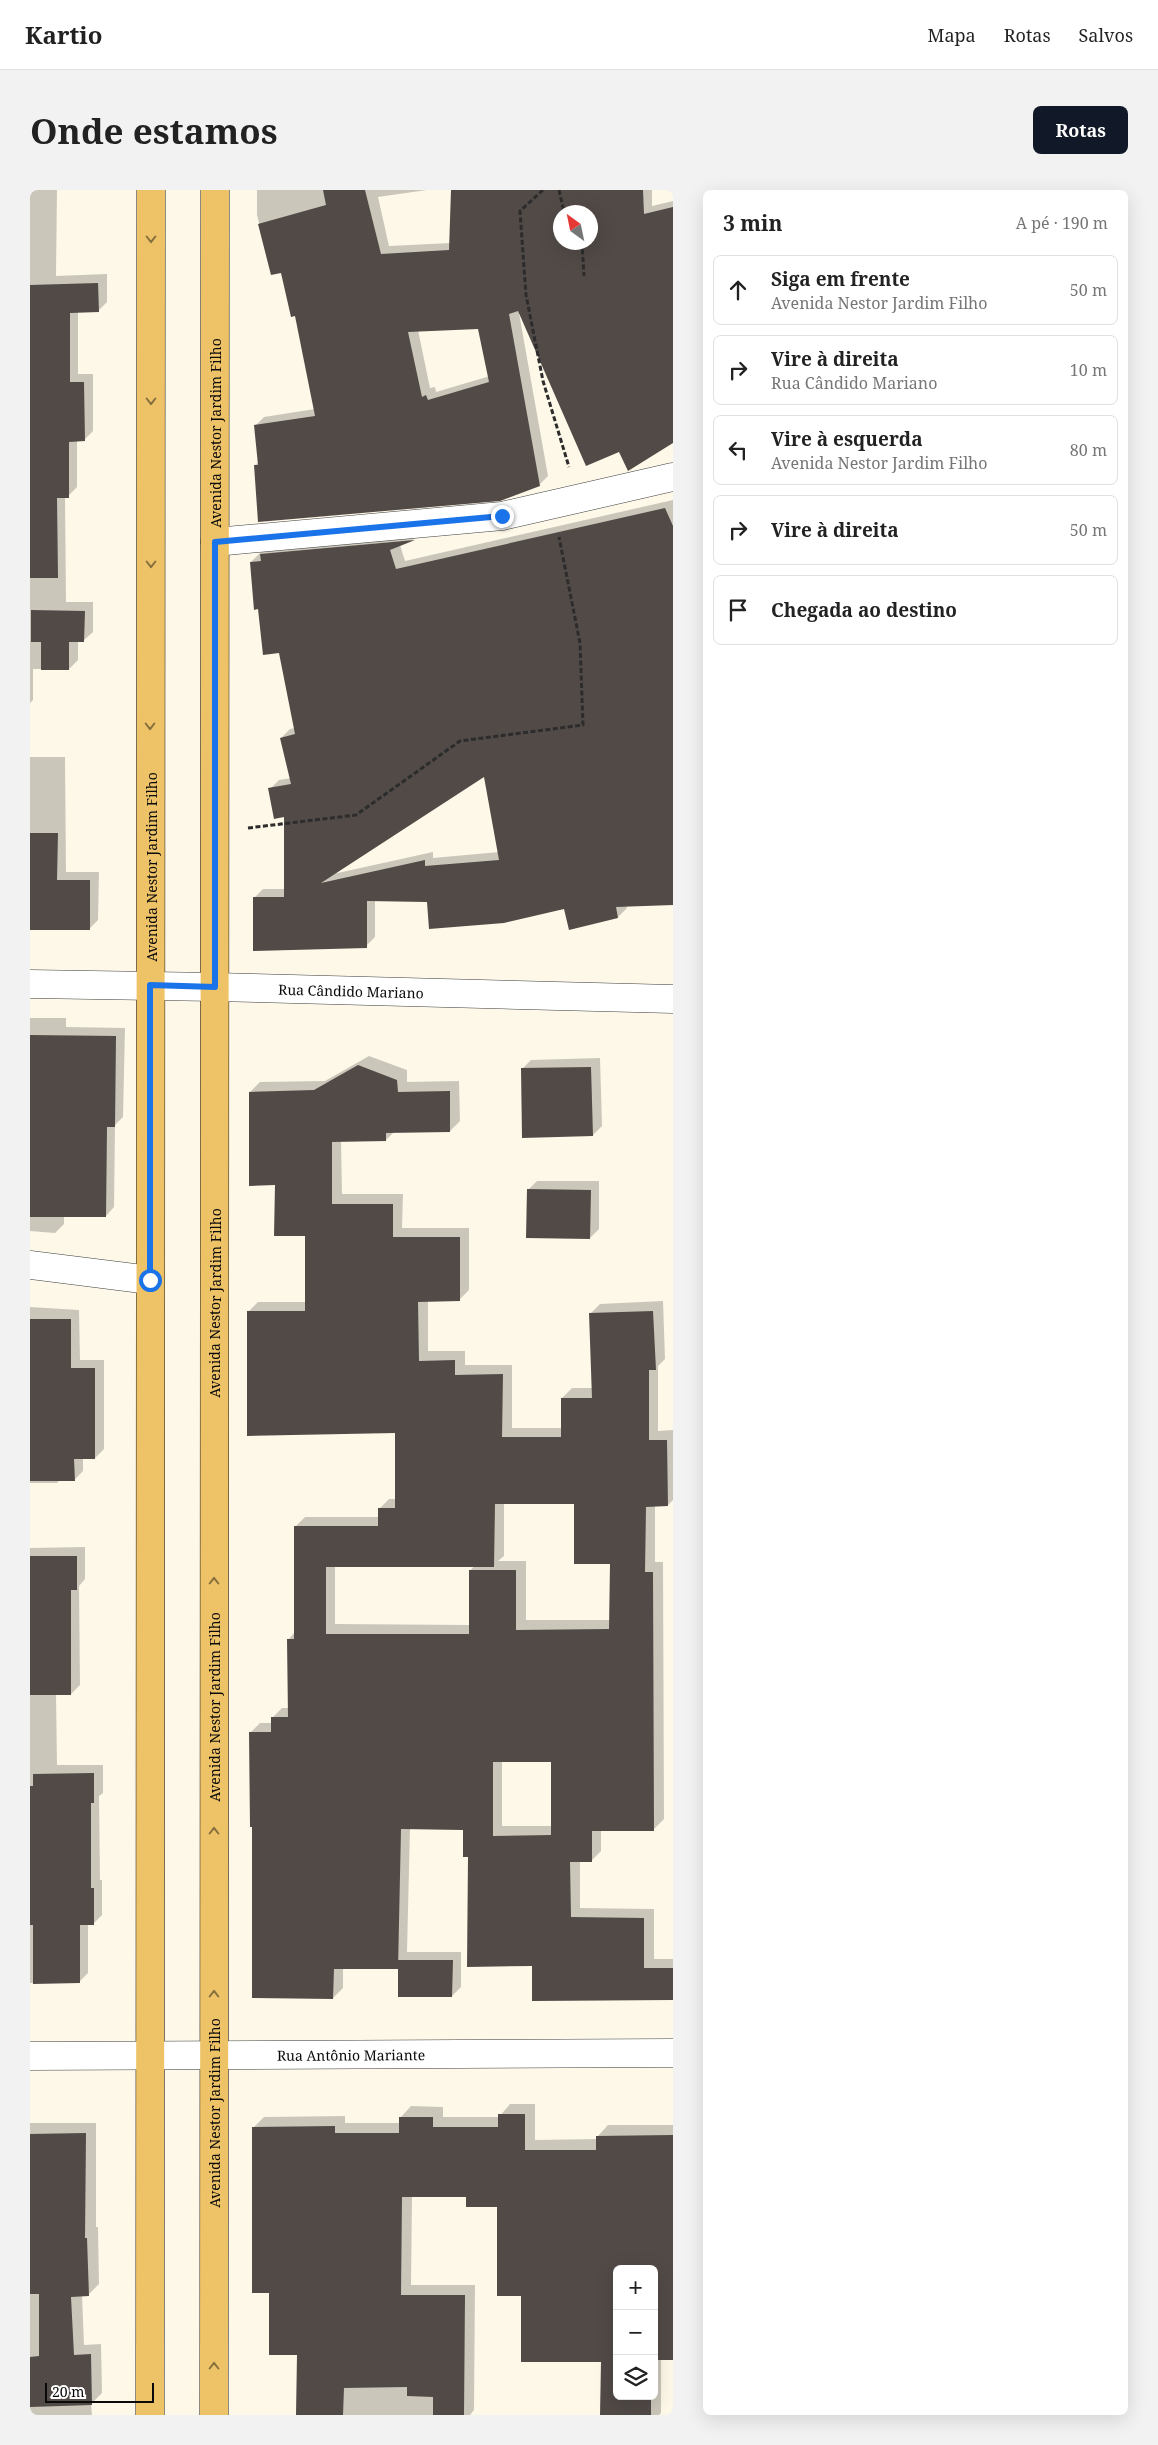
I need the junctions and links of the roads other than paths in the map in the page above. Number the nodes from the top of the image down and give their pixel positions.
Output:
1 (151, 190) edge
2 (215, 190) edge
3 (673, 477) edge
4 (215, 542) junction
5 (30, 984) edge
6 (150, 985) junction
7 (215, 987) junction
8 (673, 999) edge
9 (30, 1265) edge
10 (150, 1280) junction
11 (214, 2053) junction
12 (673, 2053) edge
13 (150, 2055) junction
14 (30, 2056) edge
15 (150, 2415) edge
16 (214, 2415) edge

1 -> 6 main road, Avenida Nestor Jardim Filho
2 - 4 main road, Avenida Nestor Jardim Filho
3 - 4 street
4 - 7 main road, Avenida Nestor Jardim Filho
5 - 6 street, Rua Cândido Mariano
6 - 7 street, Rua Cândido Mariano
6 - 10 main road, Avenida Nestor Jardim Filho
7 - 8 street, Rua Cândido Mariano
11 -> 7 main road, Avenida Nestor Jardim Filho
9 - 10 street
10 - 13 main road, Avenida Nestor Jardim Filho
11 - 12 street, Rua Antônio Mariante
11 - 13 street, Rua Antônio Mariante
16 -> 11 main road, Avenida Nestor Jardim Filho
13 - 14 street, Rua Antônio Mariante
13 - 15 main road, Avenida Nestor Jardim Filho

